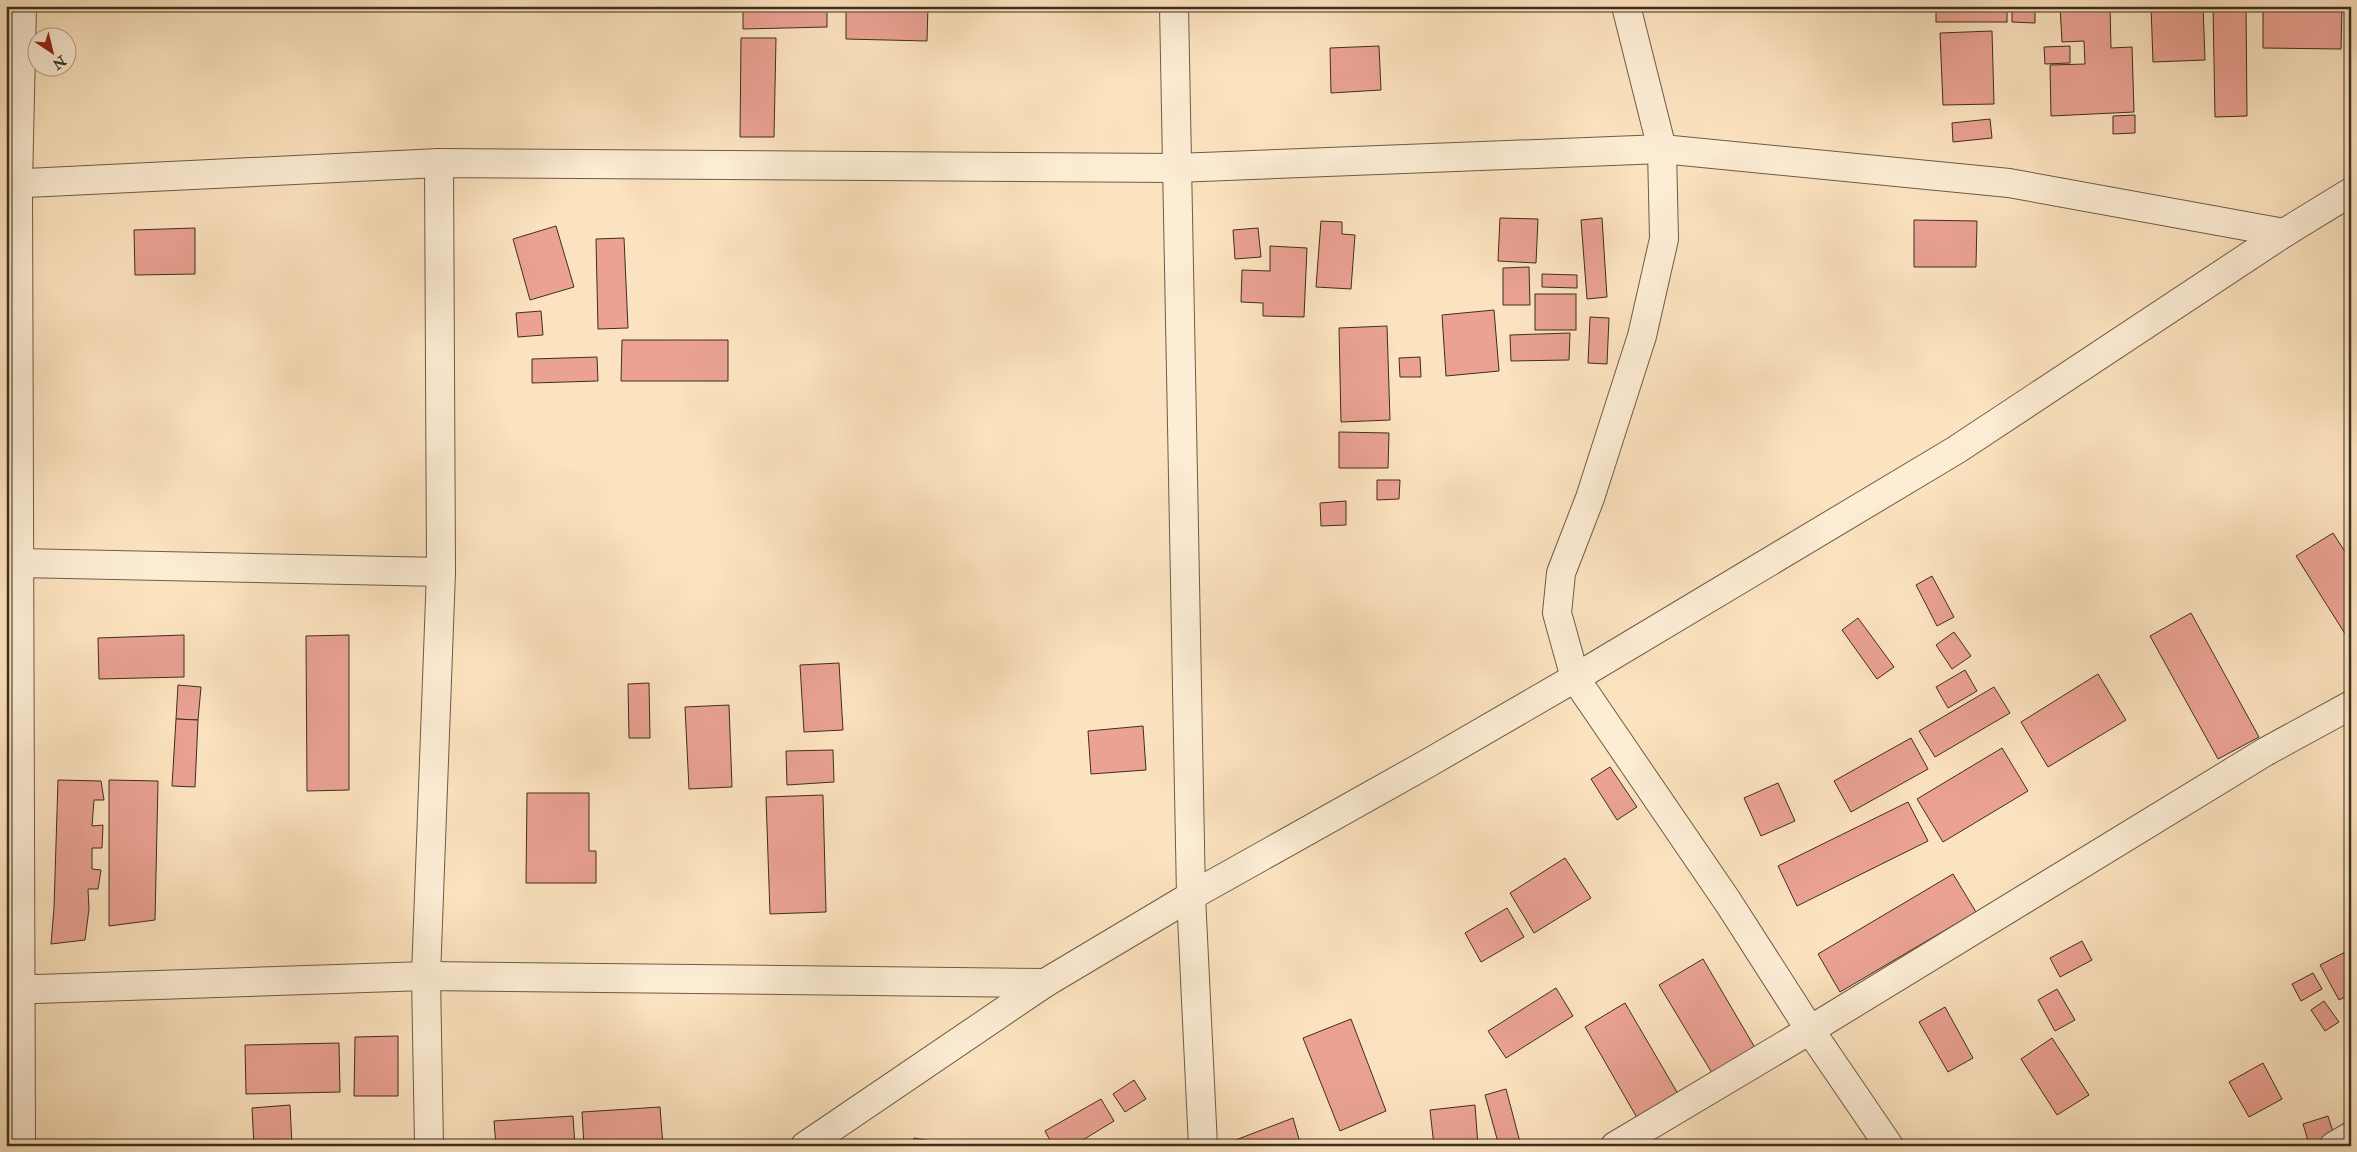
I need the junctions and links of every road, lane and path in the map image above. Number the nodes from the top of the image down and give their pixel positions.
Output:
1 (22, 6) edge
2 (1174, 6) edge
3 (1626, 6) edge
4 (1662, 149) junction
5 (439, 163) junction
6 (1176, 168) junction
7 (12, 184) edge
8 (2351, 192) edge
9 (2284, 233) junction
10 (19, 563) junction
11 (441, 572) junction
12 (1575, 678) junction
13 (2351, 705) edge
14 (1191, 896) junction
15 (426, 976) junction
16 (1045, 983) junction
17 (13, 990) edge
18 (1810, 1030) junction
19 (2351, 1136) edge
20 (22, 1146) edge
21 (428, 1146) edge
22 (805, 1146) edge
23 (1203, 1146) edge
24 (1615, 1146) edge
25 (1889, 1146) edge
26 (2334, 1146) edge

1 - 7 street
2 - 6 street
3 - 4 street
4 - 6 street
4 - 9 street
4 - 12 street
5 - 6 street
5 - 7 street
5 - 11 street
6 - 14 street
7 - 10 street
8 - 9 street
9 - 12 street
10 - 11 street
10 - 17 street
11 - 15 street
12 - 14 street
12 - 18 street
13 - 18 street
14 - 16 street
14 - 23 street
15 - 16 street
15 - 17 street
15 - 21 street
16 - 22 street
17 - 20 street
18 - 24 street
18 - 25 street
19 - 26 street

